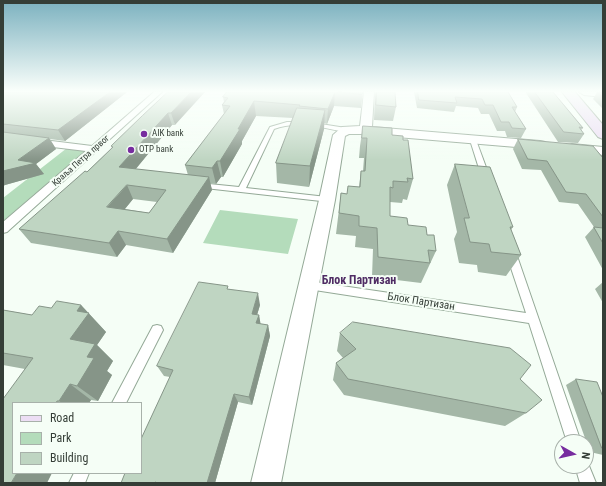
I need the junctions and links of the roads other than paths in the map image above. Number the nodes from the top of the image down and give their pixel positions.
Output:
1 (134, 115) edge
2 (367, 115) edge
3 (587, 115) edge
4 (346, 130) junction
5 (366, 130) junction
6 (603, 134) edge
7 (3, 138) edge
8 (473, 140) junction
9 (95, 149) junction
10 (603, 151) edge
11 (187, 184) edge
12 (488, 185) edge
13 (241, 190) junction
14 (327, 200) junction
15 (3, 229) edge
16 (508, 244) edge
17 (308, 285) junction
18 (533, 319) junction
19 (157, 330) dead end
20 (120, 402) edge
21 (571, 434) edge
22 (82, 474) edge
23 (77, 483) edge
24 (266, 483) edge

1 - 9 street, Краља Петра првог
2 - 5 street
3 - 6 main road
4 - 5 street
4 - 13 lane
4 - 14 street
5 - 8 street
7 - 9 street
8 - 10 street
8 - 12 lane
9 - 15 street, Краља Петра првог
11 - 13 lane
13 - 14 lane
14 - 17 street
16 - 18 lane
17 - 18 lane, Блок Партизан
17 - 24 street
18 - 21 lane
19 - 20 lane
22 - 23 lane

